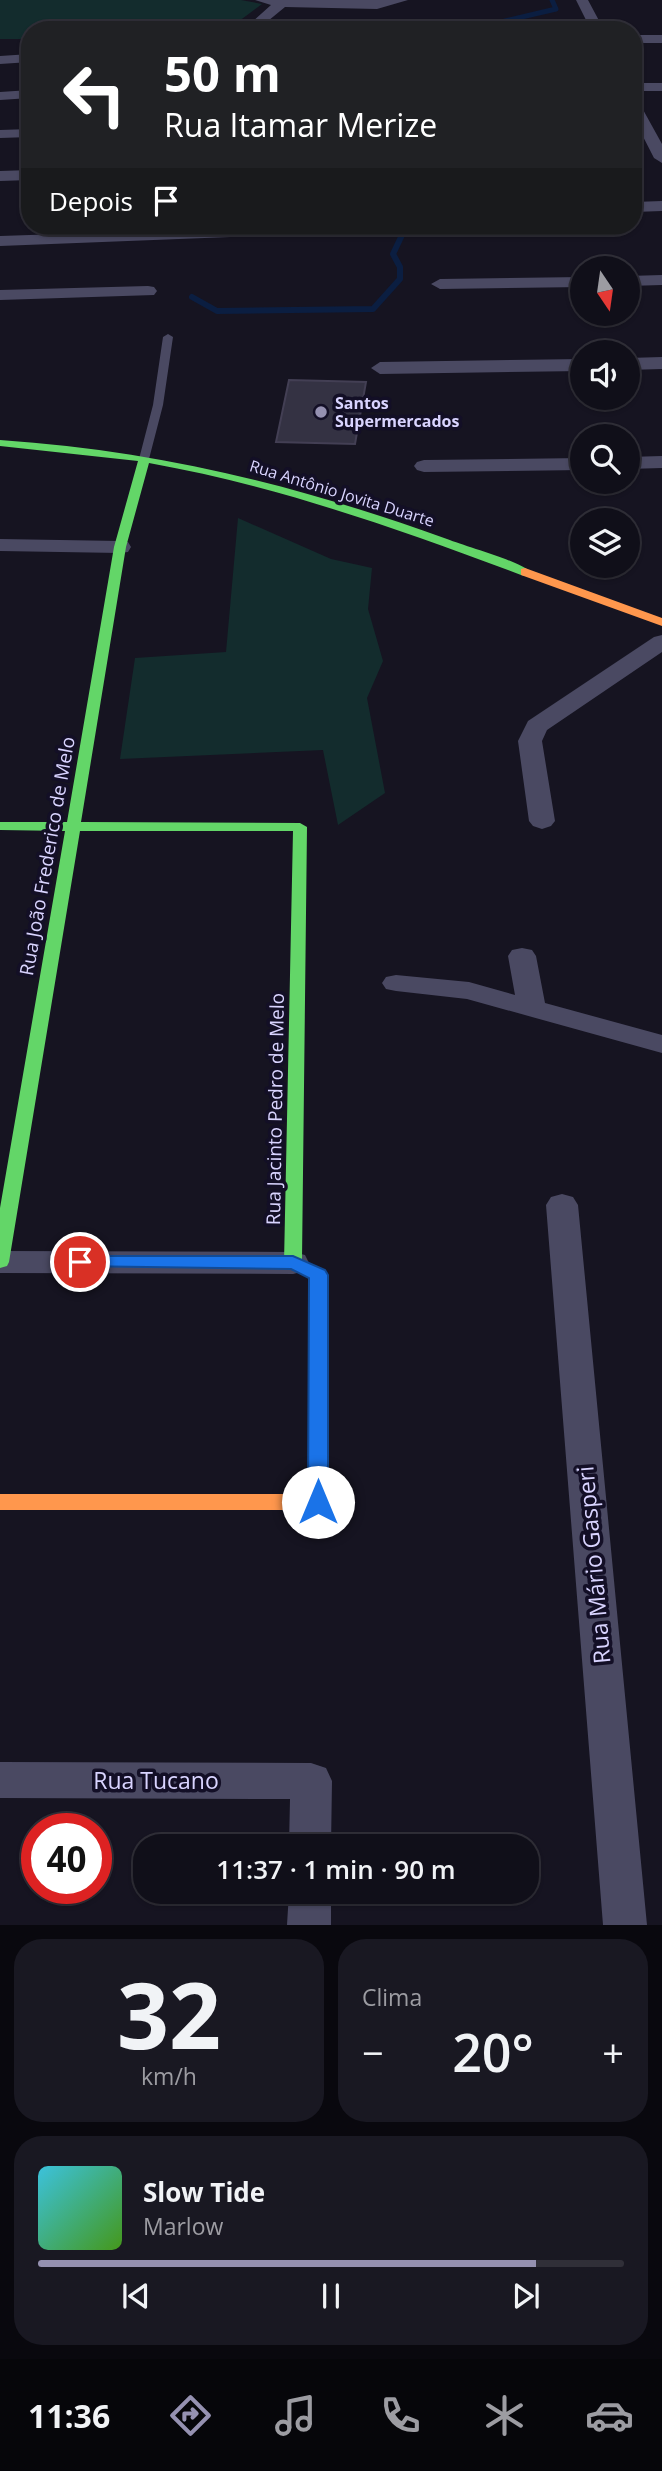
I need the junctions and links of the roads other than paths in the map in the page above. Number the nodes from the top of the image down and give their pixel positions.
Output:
1 (261, 0) edge
2 (402, 0) edge
3 (582, 0) edge
4 (283, 1) edge
5 (260, 21) edge
6 (593, 21) edge
7 (642, 39) edge
8 (662, 39) edge
9 (21, 59) edge
10 (0, 60) edge
11 (642, 87) edge
12 (662, 87) edge
13 (21, 95) edge
14 (0, 96) edge
15 (642, 118) edge
16 (21, 133) edge
17 (0, 134) edge
18 (657, 141) edge
19 (662, 159) edge
20 (21, 175) edge
21 (0, 176) edge
22 (662, 206) edge
23 (642, 207) edge
24 (98, 235) edge
25 (0, 241) edge
26 (662, 280) edge
27 (640, 281) edge
28 (570, 282) edge
29 (440, 284) dead end
30 (148, 291) dead end
31 (0, 295) edge
32 (168, 337) dead end
33 (662, 363) edge
34 (640, 364) edge
35 (570, 365) edge
36 (380, 369) dead end
37 (0, 443) edge
38 (144, 459) junction
39 (662, 462) edge
40 (640, 463) edge
41 (570, 464) edge
42 (424, 466) dead end
43 (0, 545) edge
44 (120, 547) junction
45 (662, 622) edge
46 (662, 642) edge
47 (542, 821) dead end
48 (0, 825) edge
49 (74, 826) junction
50 (522, 956) dead end
51 (397, 983) dead end
52 (531, 1008) junction
53 (662, 1044) edge
54 (562, 1205) dead end
55 (0, 1262) edge
56 (293, 1263) junction
57 (0, 1502) edge
58 (0, 1780) edge
59 (310, 1834) edge
60 (310, 1904) edge
61 (309, 1925) edge
62 (625, 1925) edge

1 - 4 street
2 - 4 street
3 - 6 street
4 - 5 street
7 - 8 street
9 - 10 street
11 - 12 street
13 - 14 street
15 - 18 street
16 - 17 street
18 - 19 street
20 - 21 street
22 - 23 street
24 - 25 street
26 - 27 street
28 - 29 street
30 - 31 street
32 - 38 lane
33 - 34 street
35 - 36 street
37 - 38 street, Rua Antônio Jovita Duarte
38 - 44 street, Rua João Frederico de Melo
38 - 45 street, Rua Antônio Jovita Duarte
39 - 40 street
41 - 42 street
43 - 44 street
44 - 49 street, Rua João Frederico de Melo
46 - 47 street
48 - 49 street
49 - 55 street, Rua João Frederico de Melo
49 - 56 street, Rua Jacinto Pedro de Melo
50 - 52 street
51 - 52 street
52 - 53 street
54 - 62 street, Rua Mário Gasperi
55 - 56 street
56 - 57 street
58 - 59 street, Rua Tucano
60 - 61 street

